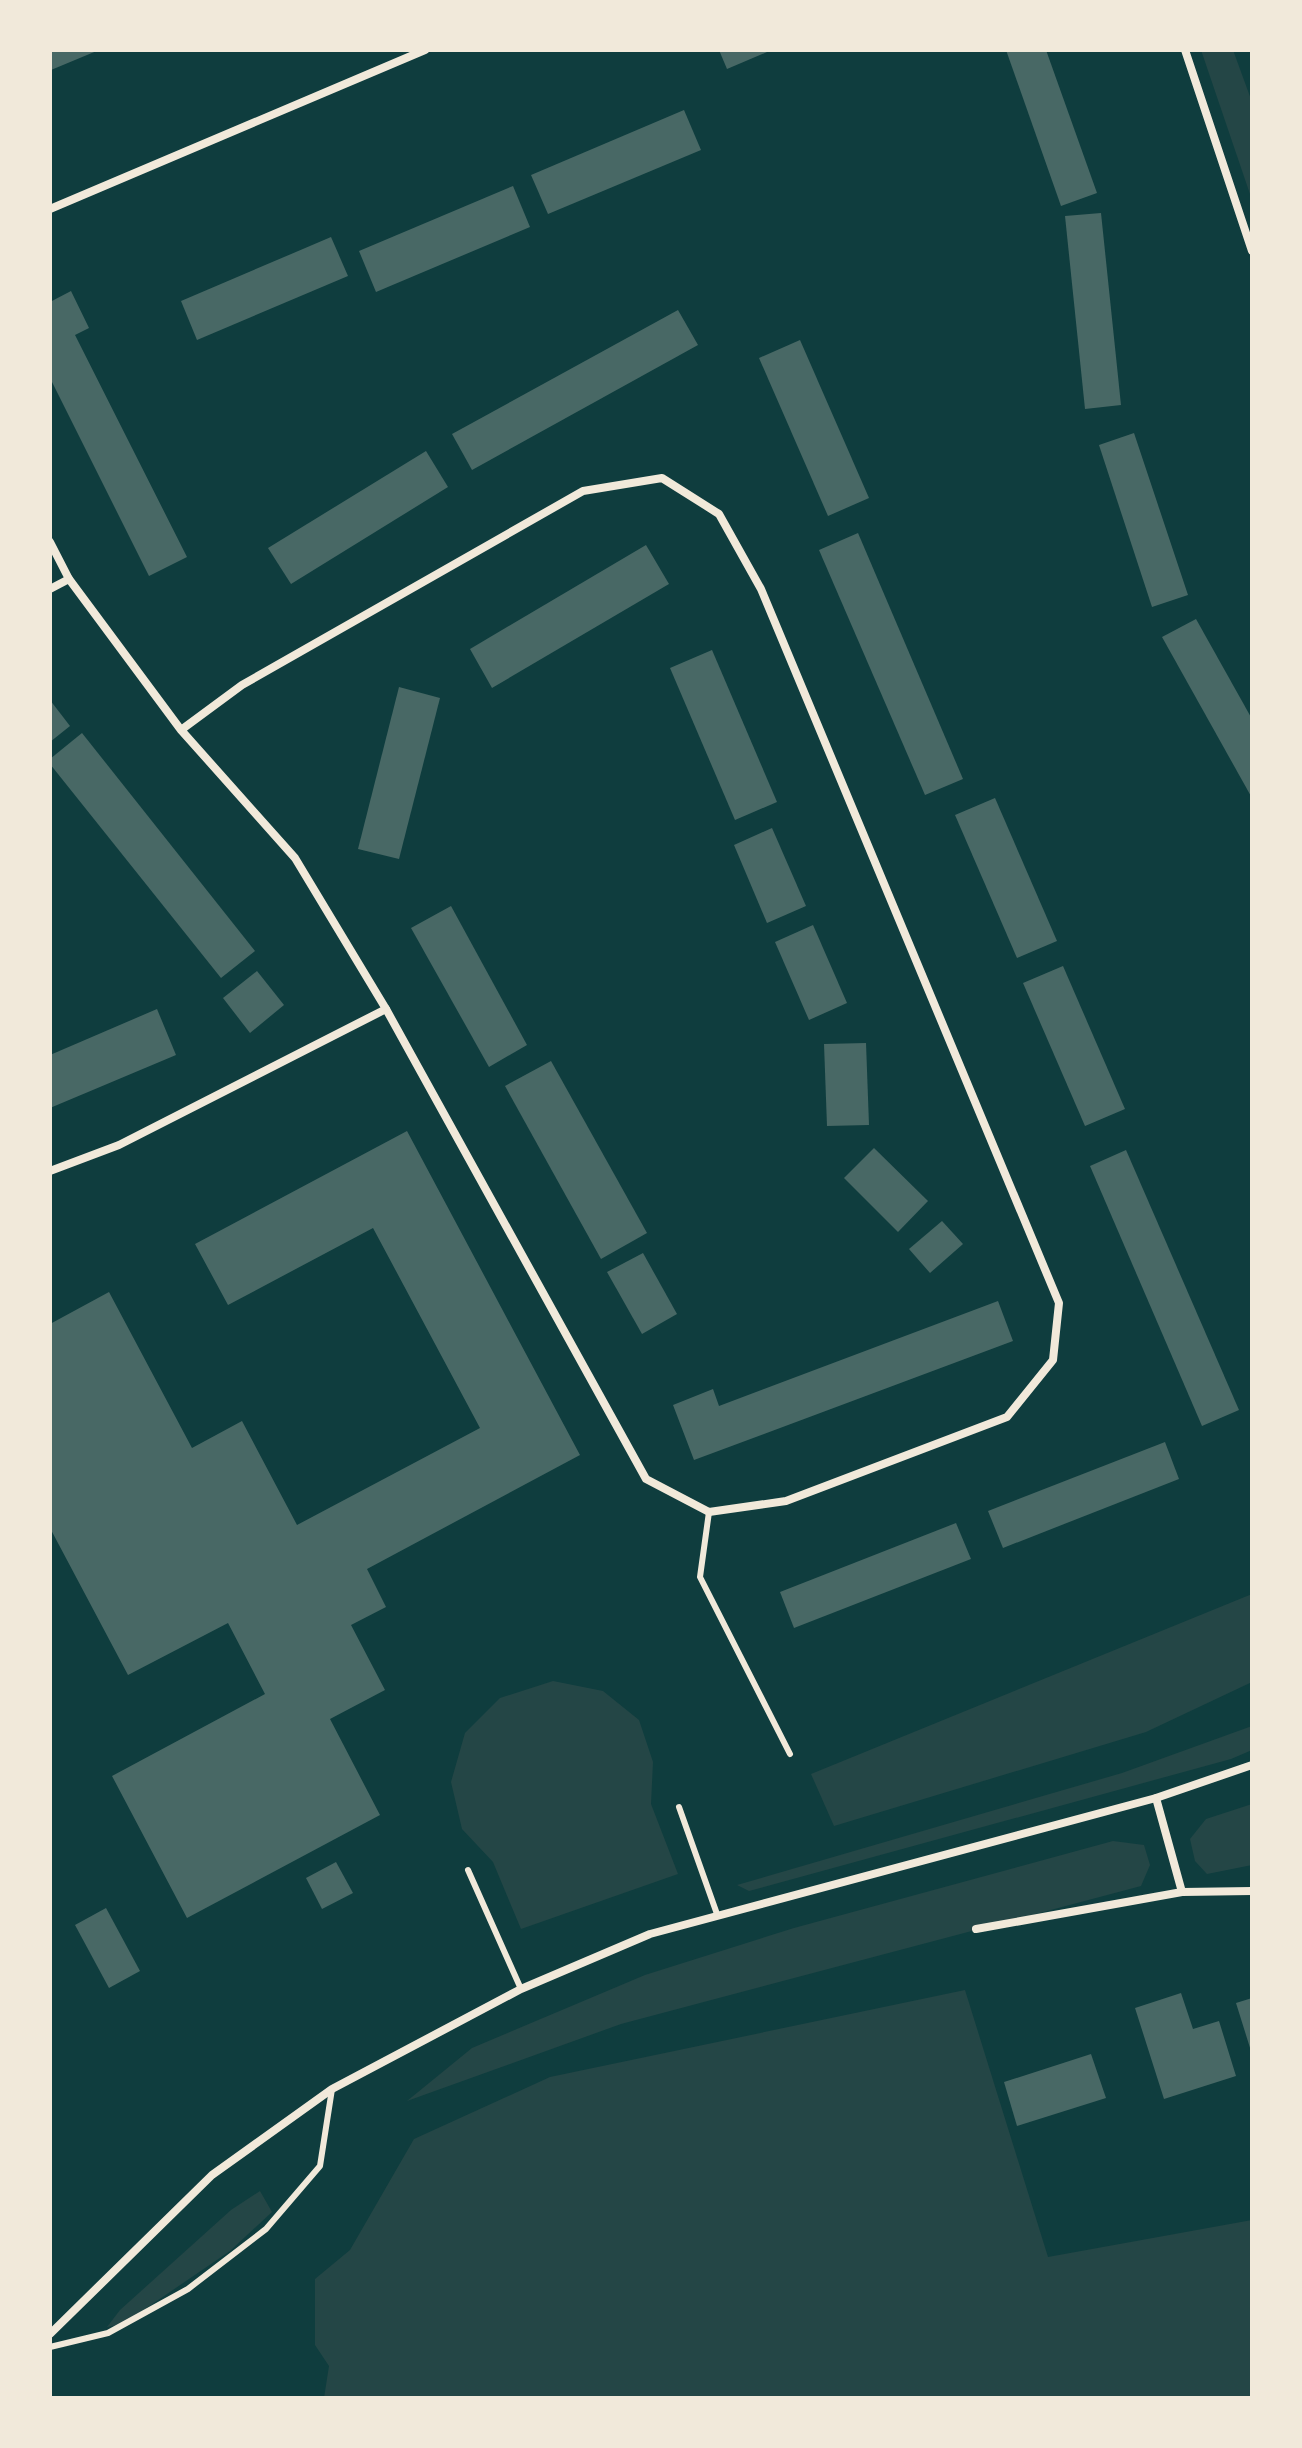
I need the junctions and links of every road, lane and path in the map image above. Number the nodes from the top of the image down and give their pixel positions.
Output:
1 (425, 50) edge
2 (1185, 50) edge
3 (50, 209) edge
4 (1252, 251) edge
5 (50, 542) edge
6 (69, 579) junction
7 (50, 589) edge
8 (181, 730) junction
9 (386, 1009) junction
10 (50, 1171) edge
11 (709, 1512) junction
12 (790, 1754) dead end
13 (1252, 1765) edge
14 (1156, 1798) junction
15 (679, 1807) dead end
16 (468, 1870) dead end
17 (1252, 1891) edge
18 (1182, 1892) junction
19 (717, 1914) junction
20 (976, 1929) dead end
21 (521, 1989) junction
22 (332, 2089) junction
23 (50, 2334) edge
24 (50, 2347) edge

1 - 3 street
2 - 4 street
5 - 6 street
6 - 7 street
6 - 8 street
8 - 9 street
8 - 11 street
9 - 10 street
9 - 11 street
11 - 12 lane
13 - 14 street
14 - 18 street
14 - 19 street
15 - 19 lane
16 - 21 lane
17 - 18 street
18 - 20 street
19 - 21 street
21 - 22 street
22 - 23 street
22 - 24 lane

